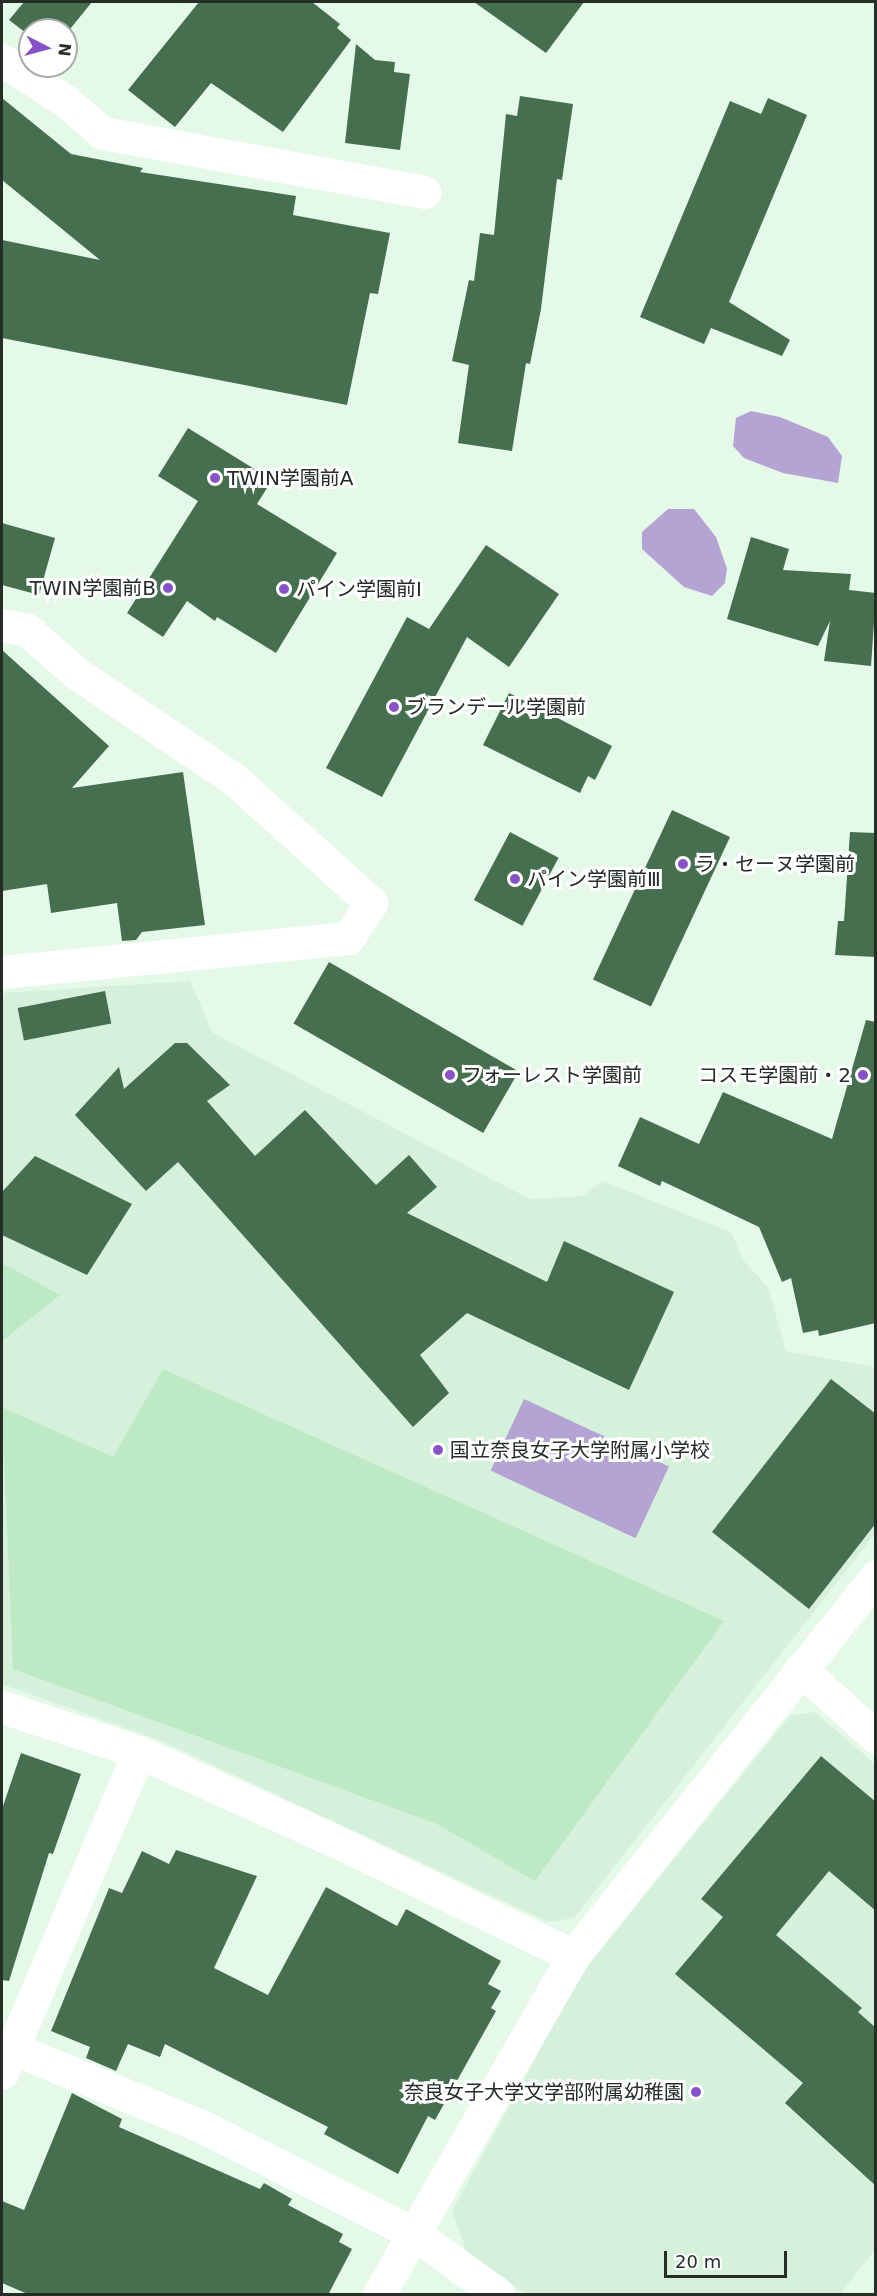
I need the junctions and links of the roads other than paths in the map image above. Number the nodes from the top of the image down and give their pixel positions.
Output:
1 (2, 60) edge
2 (425, 192) dead end
3 (2, 625) edge
4 (2, 972) edge
5 (876, 1576) edge
6 (800, 1669) junction
7 (2, 1707) edge
8 (876, 1737) edge
9 (139, 1752) junction
10 (573, 1956) junction
11 (5, 2055) edge
12 (413, 2233) junction
13 (379, 2295) edge
14 (498, 2295) edge

1 - 2 street
3 - 4 street
5 - 6 street
6 - 8 street
6 - 10 street
7 - 9 street
9 - 10 street
9 - 11 street
10 - 12 street
11 - 12 street
12 - 13 street
12 - 14 street

